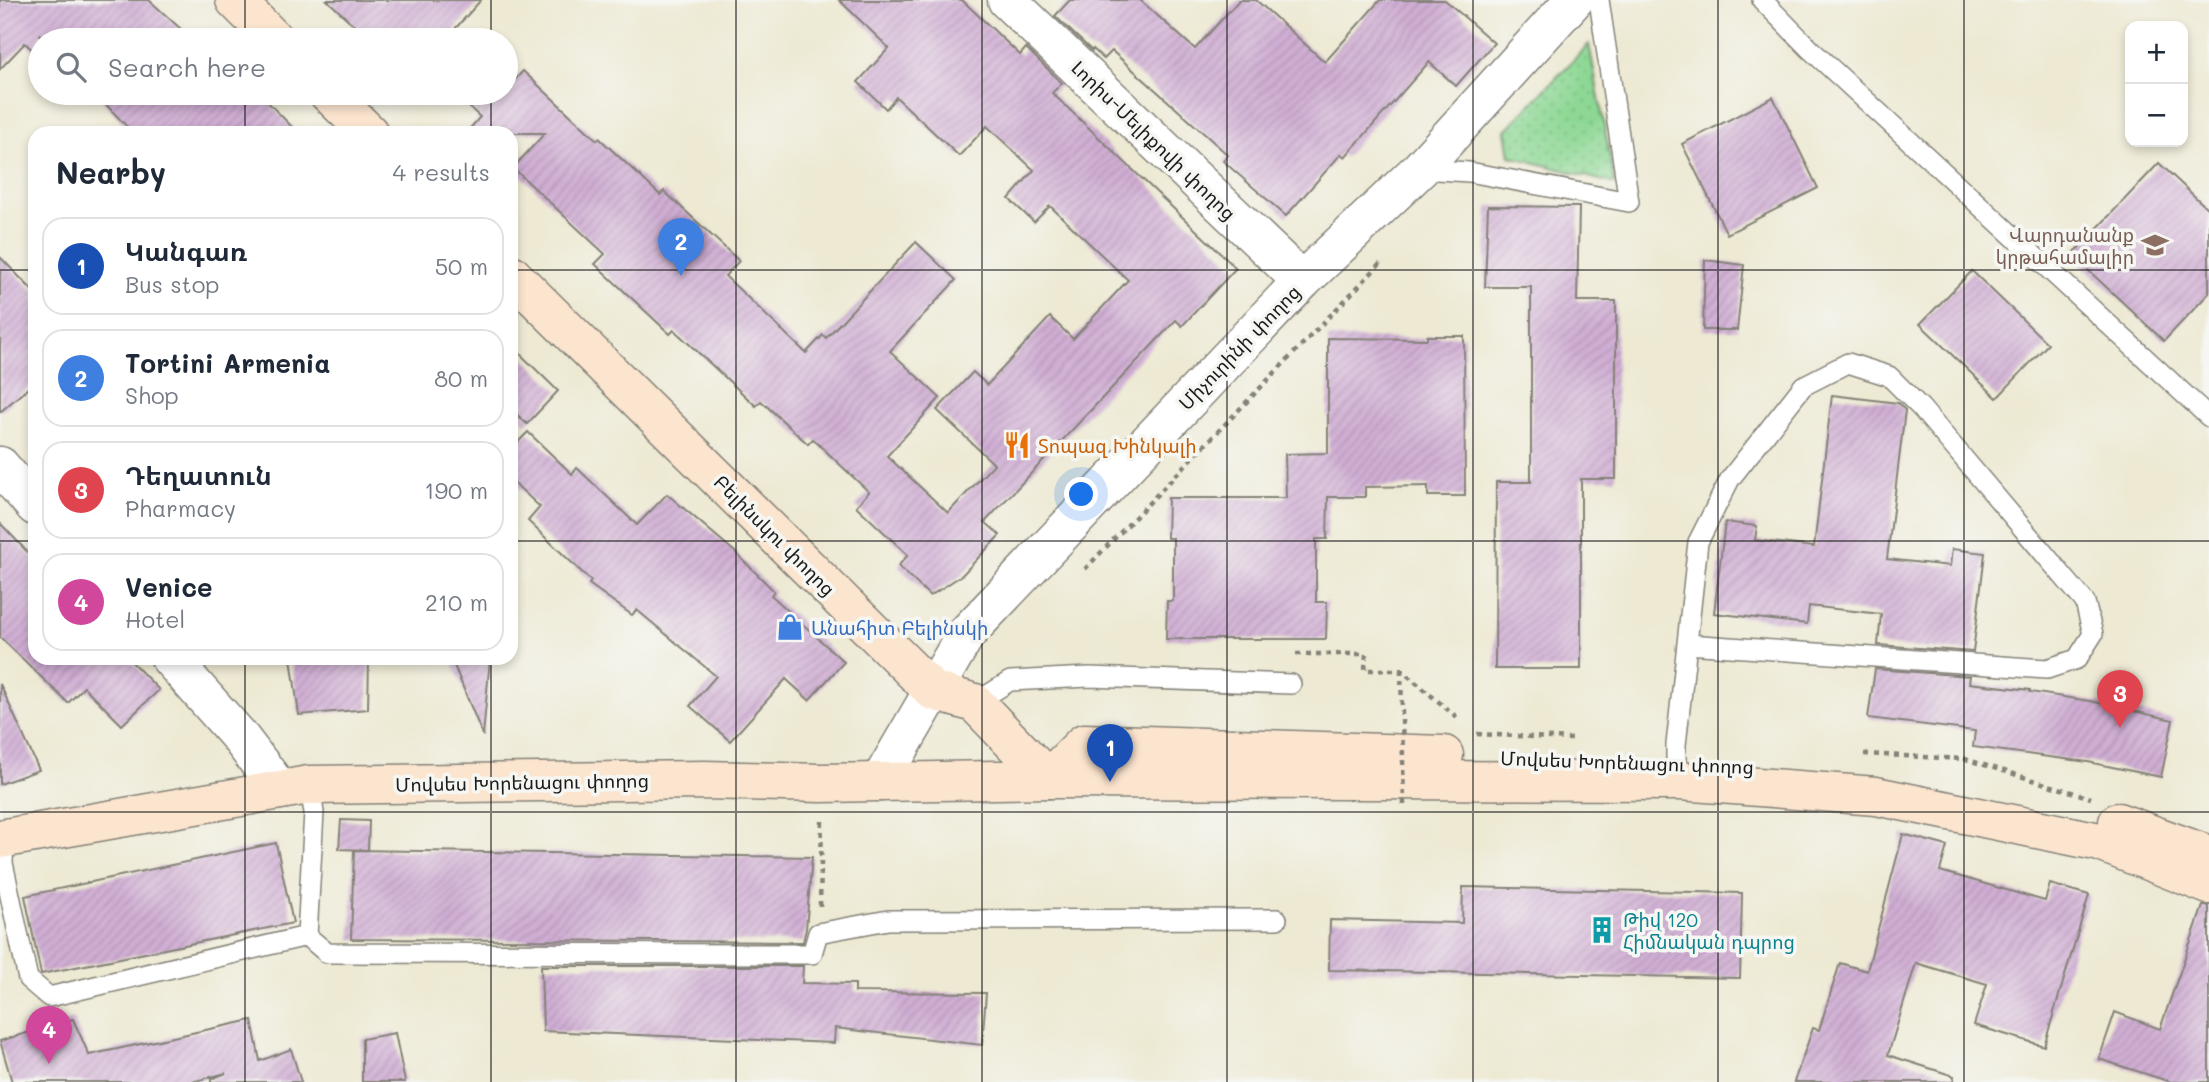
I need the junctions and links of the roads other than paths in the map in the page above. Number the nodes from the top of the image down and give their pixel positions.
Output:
1 (235, 0) edge
2 (1007, 0) edge
3 (1574, 0) edge
4 (1599, 0) edge
5 (1762, 0) edge
6 (263, 28) edge
7 (340, 105) edge
8 (362, 126) edge
9 (1420, 169) junction
10 (518, 281) edge
11 (1302, 281) junction
12 (2209, 417) edge
13 (0, 466) edge
14 (28, 498) edge
15 (1687, 644) junction
16 (176, 665) edge
17 (1291, 684) dead end
18 (933, 691) junction
19 (975, 703) junction
20 (1676, 763) junction
21 (1048, 779) junction
22 (880, 782) junction
23 (295, 787) junction
24 (2, 838) edge
25 (2209, 855) edge
26 (2209, 885) edge
27 (1277, 919) dead end
28 (307, 936) junction

1 - 6 main road
2 - 11 street, Լորիս-Մելիքովի փողոց
3 - 9 street, Միչուրինի փողոց
4 - 9 lane
5 - 12 lane
7 - 8 main road
9 - 11 street, Միչուրինի փողոց
10 - 18 main road, Բելինսկու փողոց
11 - 18 street, Միչուրինի փողոց
13 - 14 street
15 - 15 lane
15 - 20 lane
16 - 23 street
17 - 19 lane
18 - 19 main road, Բելինսկու փողոց
18 - 22 street, Միչուրինի փողոց
19 - 21 main road
20 - 21 main road, Մովսես Խորենացու փողոց
20 - 25 main road, Մովսես Խորենացու փողոց
21 - 22 main road, Մովսես Խորենացու փողոց
21 - 26 main road, Մովսես Խորենացու փողոց
22 - 23 main road, Մովսես Խորենացու փողոց
23 - 24 main road, Մովսես Խորենացու փողոց
23 - 28 lane
24 - 28 lane
27 - 28 lane

